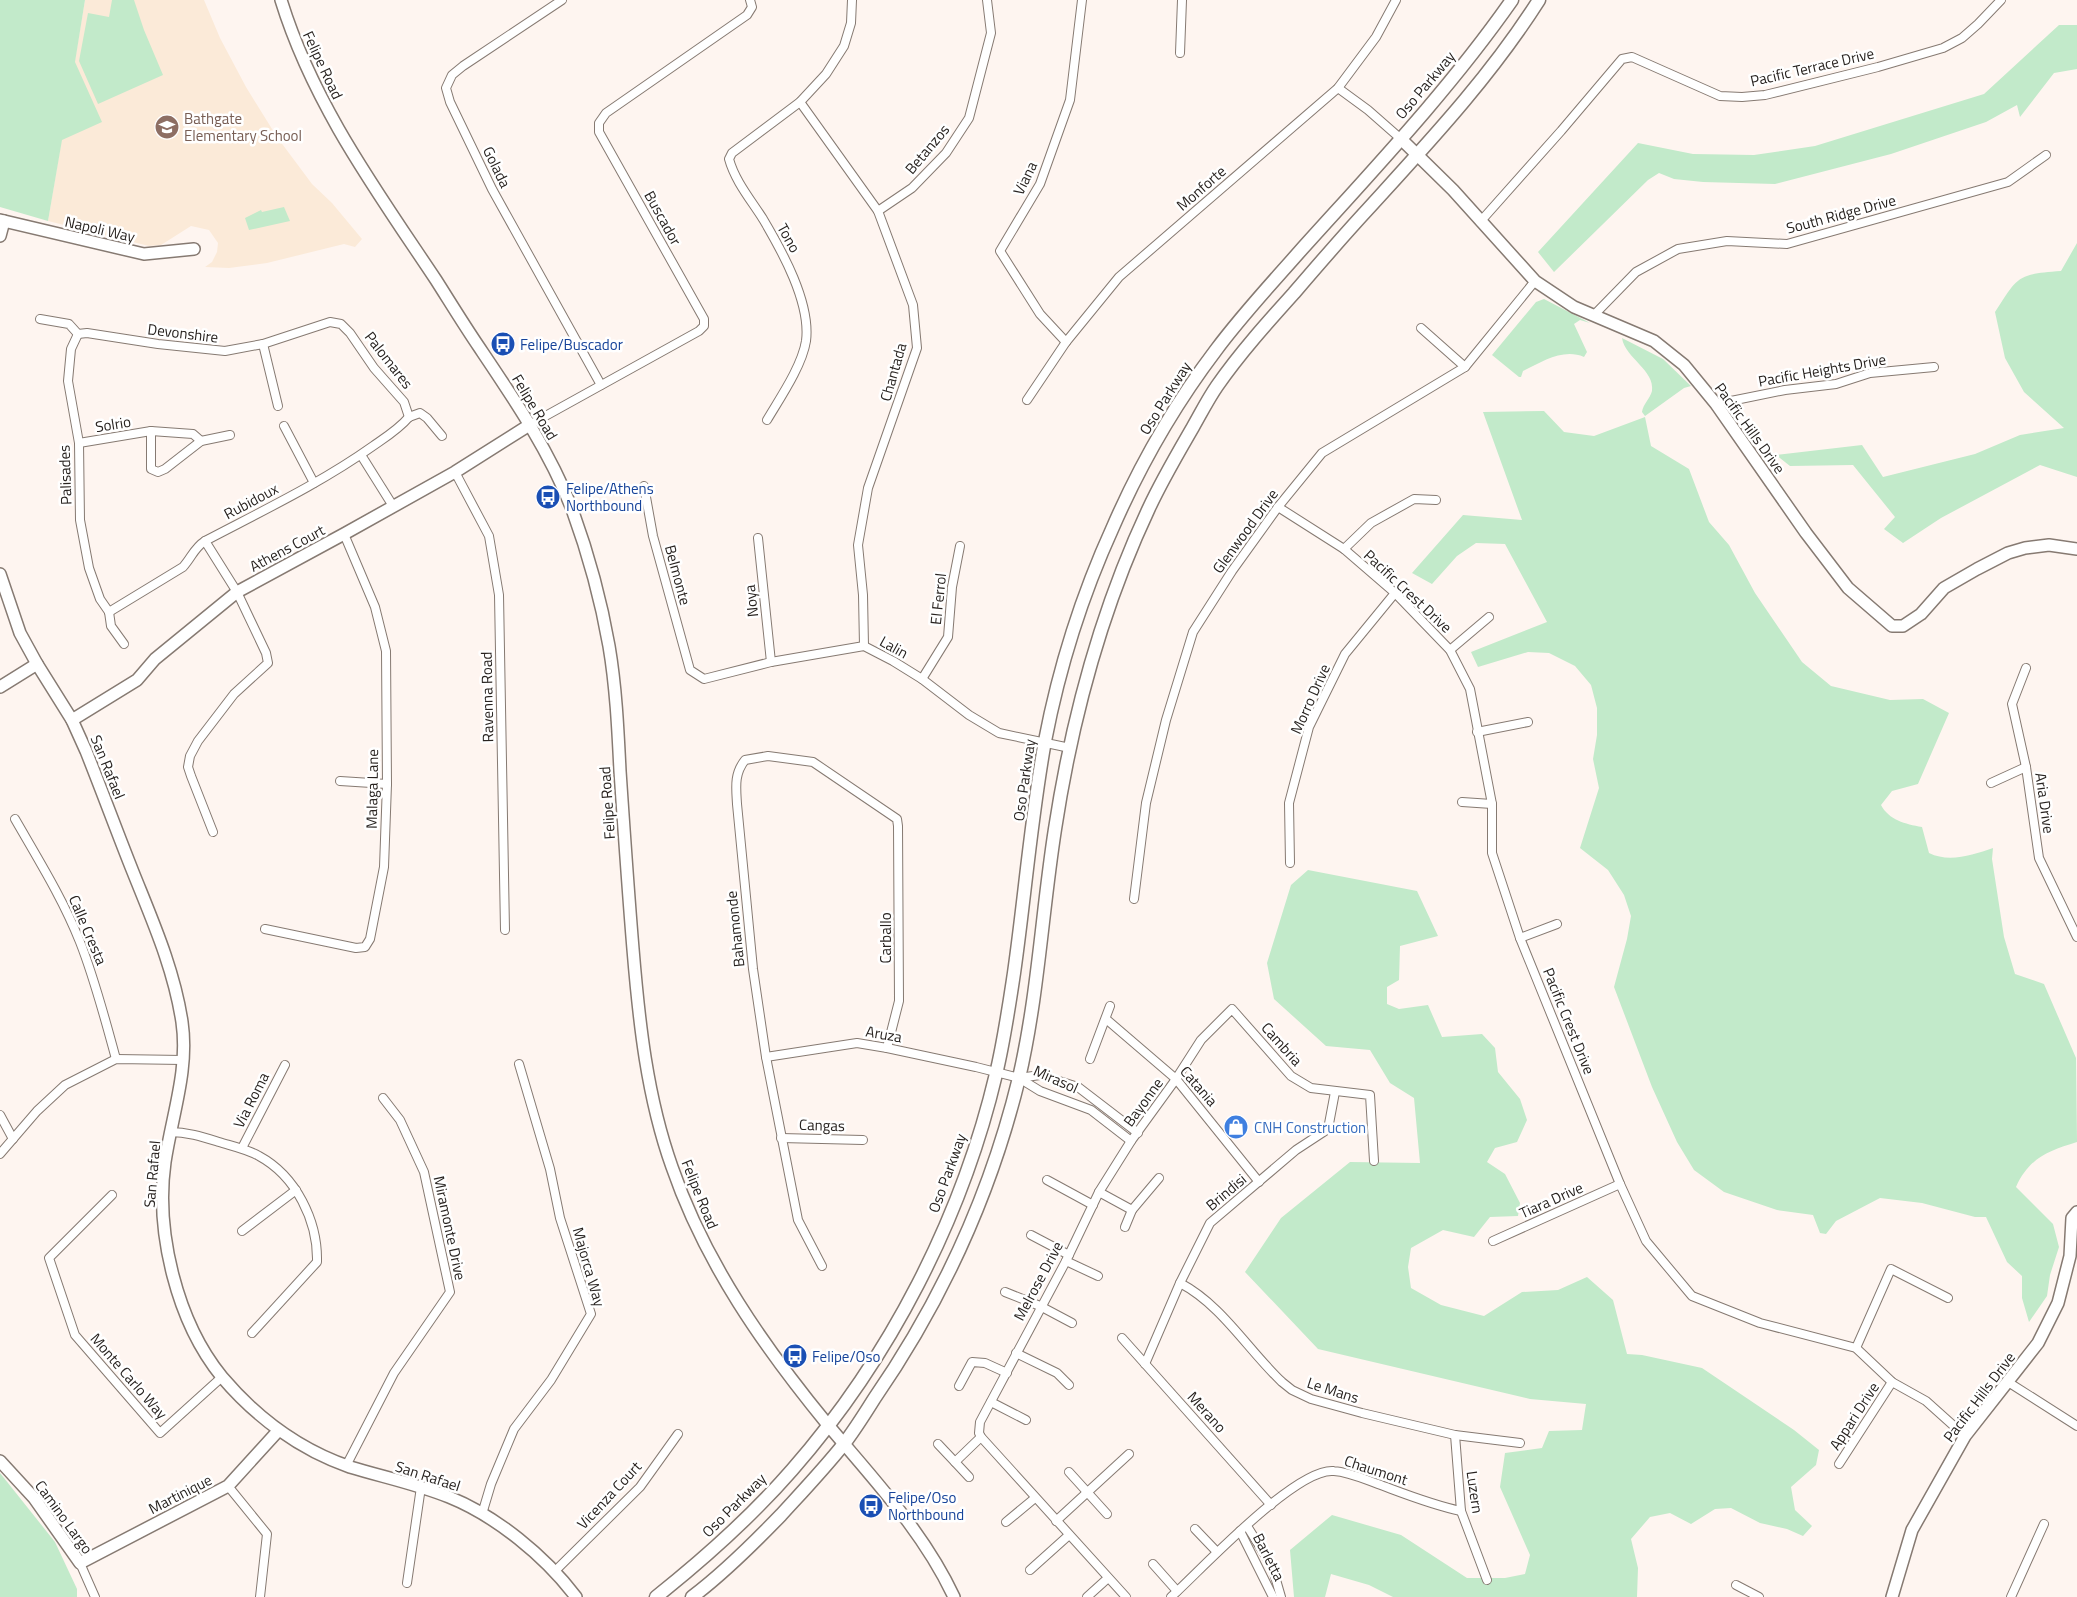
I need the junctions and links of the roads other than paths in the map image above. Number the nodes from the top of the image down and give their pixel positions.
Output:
1 (281, 0) edge
2 (562, 0) edge
3 (750, 0) edge
4 (852, 0) edge
5 (987, 0) edge
6 (1082, 0) edge
7 (1182, 0) edge
8 (1396, 0) edge
9 (1512, 0) edge
10 (1538, 0) edge
11 (2001, 0) edge
12 (1180, 53) dead end
13 (1338, 88) junction
14 (800, 102) junction
15 (1400, 139) junction
16 (1418, 155) junction
17 (2046, 155) dead end
18 (878, 211) junction
19 (2, 220) edge
20 (1480, 222) junction
21 (0, 236) edge
22 (194, 249) dead end
23 (1535, 281) junction
24 (1594, 315) junction
25 (40, 319) dead end
26 (341, 324) joint
27 (1421, 328) dead end
28 (78, 334) junction
29 (1066, 342) junction
30 (263, 344) junction
31 (1465, 366) junction
32 (1934, 367) dead end
33 (601, 385) junction
34 (1027, 400) dead end
35 (1716, 404) junction
36 (278, 406) dead end
37 (409, 417) junction
38 (767, 420) dead end
39 (531, 424) junction
40 (284, 426) dead end
41 (151, 431) junction
42 (230, 435) dead end
43 (442, 436) dead end
44 (201, 441) junction
45 (79, 443) junction
46 (361, 455) junction
47 (454, 472) junction
48 (314, 483) junction
49 (644, 486) dead end
50 (1436, 500) dead end
51 (393, 506) junction
52 (1278, 508) junction
53 (344, 534) junction
54 (758, 538) dead end
55 (206, 541) junction
56 (960, 546) dead end
57 (2077, 548) edge
58 (1344, 549) junction
59 (0, 574) edge
60 (237, 592) junction
61 (1394, 593) junction
62 (109, 612) junction
63 (1489, 617) dead end
64 (124, 644) dead end
65 (864, 646) junction
66 (1450, 650) junction
67 (771, 662) junction
68 (37, 664) junction
69 (2026, 668) dead end
70 (690, 670) joint
71 (922, 679) junction
72 (0, 687) edge
73 (72, 720) junction
74 (1528, 722) dead end
75 (1477, 732) junction
76 (1045, 743) junction
77 (1070, 748) junction
78 (2026, 767) junction
79 (340, 781) dead end
80 (1991, 783) dead end
81 (387, 784) junction
82 (1462, 802) dead end
83 (1492, 804) junction
84 (15, 819) dead end
85 (898, 826) joint
86 (213, 832) dead end
87 (1290, 863) dead end
88 (1134, 899) dead end
89 (1557, 924) dead end
90 (265, 929) dead end
91 (505, 930) dead end
92 (2077, 937) edge
93 (1520, 938) junction
94 (1110, 1006) dead end
95 (1232, 1009) joint
96 (1106, 1019) junction
97 (887, 1048) junction
98 (766, 1057) junction
99 (116, 1059) junction
100 (1090, 1059) dead end
101 (183, 1060) junction
102 (519, 1064) dead end
103 (285, 1065) dead end
104 (996, 1072) junction
105 (1019, 1078) junction
106 (1176, 1079) junction
107 (1335, 1092) junction
108 (1088, 1094) junction
109 (383, 1098) dead end
110 (1082, 1106) junction
111 (0, 1116) edge
112 (170, 1132) junction
113 (1138, 1133) junction
114 (781, 1138) junction
115 (13, 1139) junction
116 (863, 1140) dead end
117 (1131, 1141) junction
118 (242, 1148) junction
119 (0, 1154) edge
120 (1374, 1161) dead end
121 (1159, 1178) dead end
122 (1047, 1180) dead end
123 (1259, 1182) junction
124 (1620, 1184) junction
125 (296, 1190) junction
126 (1099, 1192) junction
127 (112, 1195) dead end
128 (1093, 1205) junction
129 (1132, 1210) junction
130 (2077, 1212) edge
131 (1125, 1227) dead end
132 (242, 1231) dead end
133 (1031, 1235) dead end
134 (1493, 1241) dead end
135 (1067, 1258) junction
136 (822, 1266) dead end
137 (1098, 1276) dead end
138 (1180, 1282) junction
139 (1005, 1292) dead end
140 (1948, 1298) dead end
141 (1040, 1306) junction
142 (1072, 1322) dead end
143 (252, 1333) dead end
144 (1122, 1338) dead end
145 (1856, 1348) junction
146 (1016, 1353) junction
147 (1145, 1364) junction
148 (1007, 1373) junction
149 (222, 1377) junction
150 (1892, 1382) junction
151 (2008, 1382) junction
152 (1069, 1385) dead end
153 (959, 1386) dead end
154 (991, 1402) junction
155 (1026, 1420) dead end
156 (828, 1424) junction
157 (2077, 1426) edge
158 (278, 1431) junction
159 (678, 1434) dead end
160 (1455, 1434) junction
161 (1965, 1436) junction
162 (981, 1438) junction
163 (844, 1443) junction
164 (1520, 1443) dead end
165 (938, 1444) dead end
166 (1129, 1454) dead end
167 (0, 1461) edge
168 (955, 1462) junction
169 (1840, 1464) dead end
170 (346, 1466) junction
171 (1069, 1472) dead end
172 (969, 1477) dead end
173 (228, 1486) junction
174 (421, 1486) junction
175 (1088, 1493) junction
176 (1035, 1498) junction
177 (1271, 1505) junction
178 (1461, 1511) junction
179 (482, 1514) junction
180 (1107, 1514) dead end
181 (1056, 1521) junction
182 (1006, 1522) dead end
183 (2044, 1524) dead end
184 (1195, 1529) dead end
185 (1244, 1529) junction
186 (1069, 1535) junction
187 (1217, 1552) junction
188 (80, 1562) junction
189 (1152, 1564) dead end
190 (1030, 1570) dead end
191 (555, 1571) junction
192 (1108, 1578) junction
193 (1487, 1580) dead end
194 (407, 1583) dead end
195 (1736, 1585) dead end
196 (1177, 1591) junction
197 (1277, 1596) edge
198 (95, 1597) edge
199 (260, 1597) edge
200 (576, 1597) edge
201 (656, 1597) edge
202 (692, 1597) edge
203 (954, 1597) edge
204 (1087, 1597) edge
205 (1126, 1597) edge
206 (1171, 1597) edge
207 (1759, 1597) edge
208 (1892, 1597) edge
209 (2011, 1597) edge

1 - 39 street, Felipe Road
2 - 33 street, Golada
3 - 33 street, Buscador
4 - 14 street
5 - 18 street, Betanzos
6 - 29 street, Viana
7 - 12 street
8 - 13 street, Monforte
9 - 15 main road, Oso Parkway
10 - 16 main road
11 - 20 street, Pacific Terrace Drive
13 - 15 street
13 - 29 street, Monforte
14 - 18 street, Chantada
14 - 38 street, Tono
15 - 16 street, Pacific Hills Drive
15 - 76 main road, Oso Parkway
16 - 20 street, Pacific Hills Drive
16 - 77 main road
17 - 24 street, South Ridge Drive
18 - 65 street, Chantada
19 - 21 street
19 - 22 street, Napoli Way
20 - 23 street, Pacific Hills Drive
23 - 24 street, Pacific Hills Drive
23 - 31 street, Glenwood Drive
24 - 35 street, Pacific Hills Drive
25 - 28 street
26 - 30 street, Devonshire
26 - 37 street, Palomares
27 - 31 street
28 - 30 street, Devonshire
28 - 45 street, Palisades
29 - 34 street, Monforte
30 - 36 street
31 - 52 street, Glenwood Drive
32 - 35 street, Pacific Heights Drive
33 - 39 street, Buscador
35 - 57 street, Pacific Hills Drive
37 - 43 street
37 - 46 street, Rubidoux
39 - 47 street, Athens Court
39 - 156 street, Felipe Road
40 - 48 street
41 - 44 street, Solrio
41 - 44 street, Solrio
41 - 45 street, Solrio
42 - 44 street, Solrio
45 - 62 street, Palisades
46 - 48 street, Rubidoux
46 - 51 street
47 - 51 street, Athens Court
47 - 91 street, Ravenna Road
48 - 55 street, Rubidoux
49 - 70 street, Belmonte
50 - 58 street
51 - 53 street, Athens Court
52 - 58 street, Pacific Crest Drive
52 - 88 street, Glenwood Drive
53 - 60 street, Athens Court
53 - 81 street, Malaga Lane
54 - 67 street, Noya
55 - 60 street
55 - 62 street, Rubidoux
56 - 71 street, El Ferrol
58 - 61 street, Pacific Crest Drive
59 - 68 street, San Rafael
60 - 73 street, Athens Court
60 - 86 street
61 - 66 street, Pacific Crest Drive
61 - 87 street, Morro Drive
62 - 64 street, Palisades
63 - 66 street
65 - 67 street, Lalin
65 - 71 street, Lalin
66 - 75 street, Pacific Crest Drive
67 - 70 street, Lalin
68 - 72 street
68 - 73 street, San Rafael
69 - 78 street, Aria Drive
71 - 76 street, Lalin
73 - 101 street, San Rafael
74 - 75 street
75 - 83 street, Pacific Crest Drive
76 - 77 street, Lalin
76 - 104 main road, Oso Parkway
77 - 105 main road
78 - 80 street
78 - 92 street, Aria Drive
79 - 81 street
81 - 90 street, Malaga Lane
82 - 83 street
83 - 93 street, Pacific Crest Drive
84 - 99 street, Calle Cresta
85 - 97 street, Carballo
85 - 98 street, Bahamonde
89 - 93 street
93 - 124 street, Pacific Crest Drive
94 - 96 street
95 - 106 street, Bayonne
95 - 107 street, Cambria
96 - 100 street
96 - 106 street, Catania
97 - 98 street, Aruza
97 - 104 street, Aruza
98 - 114 street, Bahamonde
99 - 101 street
99 - 115 street
101 - 112 street, San Rafael
102 - 179 street, Majorca Way
103 - 118 street, Via Roma
104 - 105 street, Mirasol
104 - 156 main road, Oso Parkway
105 - 108 street, Mirasol
105 - 110 street, Mirasol
105 - 163 main road
106 - 113 street, Bayonne
106 - 123 street, Catania
107 - 120 street, Cambria
107 - 123 street, Brindisi
108 - 110 street, Mirasol
108 - 113 street, Mirasol
109 - 170 street, Miramonte Drive
110 - 117 street, Mirasol
111 - 115 street
112 - 118 street
112 - 149 street, San Rafael
113 - 117 street, Bayonne
114 - 116 street, Cangas
114 - 136 street, Bahamonde
115 - 119 street
117 - 126 street, Melrose Drive
118 - 125 street
121 - 129 street
122 - 128 street
123 - 138 street, Brindisi
124 - 134 street, Tiara Drive
124 - 145 street, Pacific Crest Drive
125 - 132 street
125 - 143 street
126 - 128 street, Melrose Drive
126 - 129 street
127 - 149 street, Monte Carlo Way
128 - 135 street, Melrose Drive
129 - 131 street
130 - 151 street, Pacific Hills Drive
133 - 135 street
135 - 137 street
135 - 141 street, Melrose Drive
138 - 147 street, Brindisi
138 - 160 street, Le Mans
139 - 141 street
140 - 145 street
141 - 142 street
141 - 146 street, Melrose Drive
144 - 147 street, Merano
145 - 150 street, Pacific Crest Drive
146 - 148 street, Melrose Drive
146 - 152 street
147 - 177 street, Merano
148 - 153 street
148 - 154 street, Melrose Drive
149 - 158 street, San Rafael
150 - 161 street, Pacific Crest Drive
150 - 169 street, Appari Drive
151 - 157 street
151 - 161 street, Pacific Hills Drive
154 - 155 street
154 - 162 street, Melrose Drive
156 - 163 street, Felipe Road
156 - 201 main road, Oso Parkway
158 - 170 street, San Rafael
158 - 173 street, Martinique
159 - 191 street, Vicenza Court
160 - 164 street, Le Mans
160 - 178 street, Luzern
161 - 208 street, Pacific Hills Drive
162 - 168 street
162 - 176 street
163 - 202 main road
163 - 203 street, Felipe Road
165 - 168 street
166 - 175 street
167 - 188 street, Camino Largo
168 - 172 street
170 - 174 street, San Rafael
171 - 175 street
173 - 188 street, Martinique
173 - 199 street
174 - 179 street, San Rafael
174 - 194 street
175 - 180 street
175 - 181 street
176 - 181 street
176 - 182 street
177 - 178 street, Chaumont
177 - 185 street, Chaumont
178 - 193 street, Luzern
179 - 191 street, San Rafael
181 - 186 street
183 - 209 street
184 - 187 street
185 - 187 street
185 - 197 street, Barletta
185 - 197 street, Barletta
186 - 190 street
186 - 192 street
187 - 196 street
188 - 198 street, Camino Largo
189 - 196 street
191 - 200 street, San Rafael
192 - 204 street
192 - 205 street
195 - 207 street
196 - 206 street

